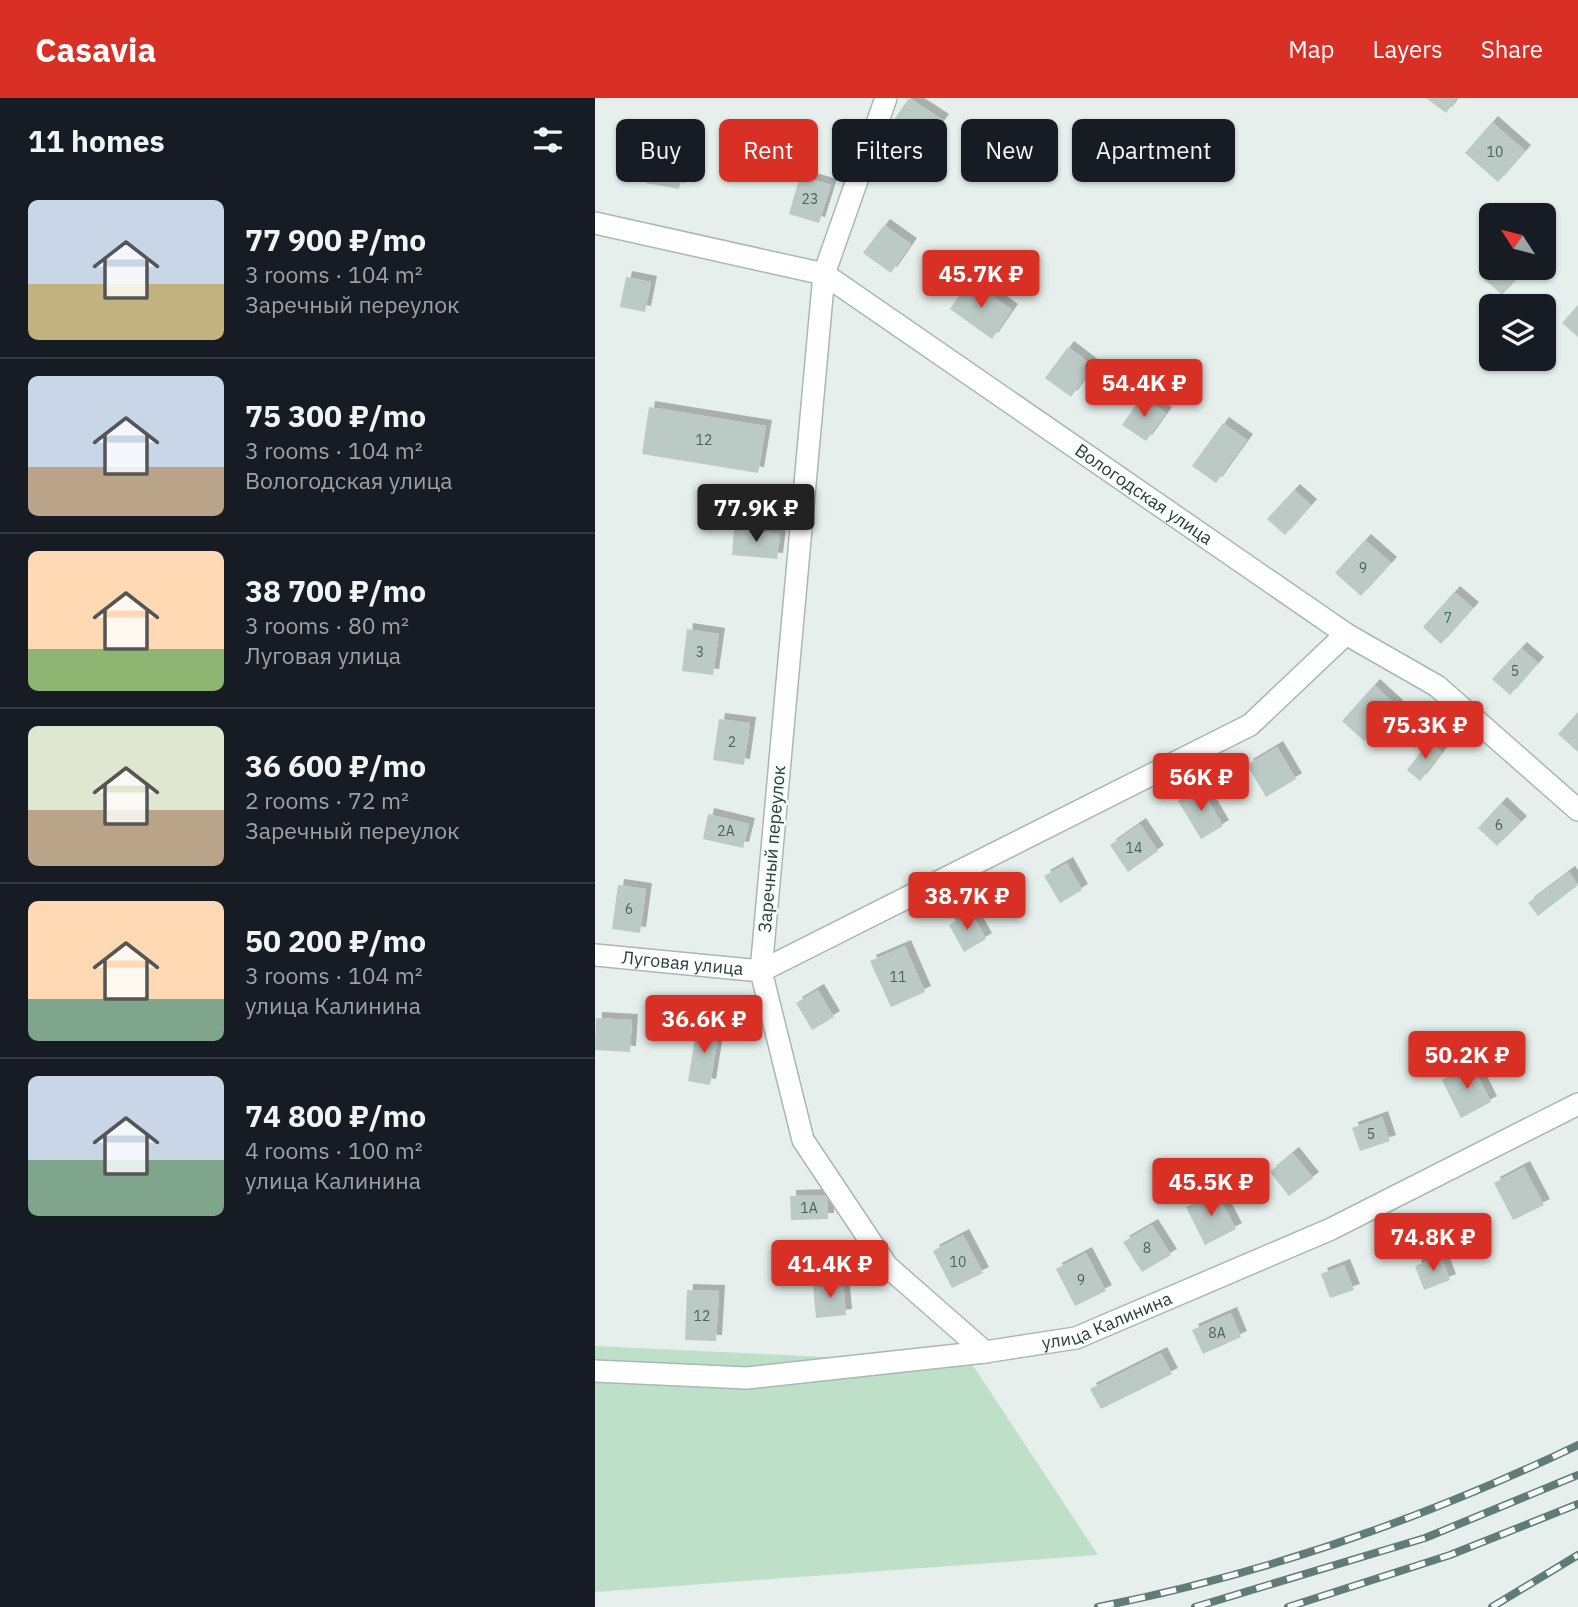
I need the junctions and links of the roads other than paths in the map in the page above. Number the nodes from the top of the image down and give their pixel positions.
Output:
1 (886, 98) edge
2 (595, 223) edge
3 (824, 274) junction
4 (1346, 634) junction
5 (1578, 810) edge
6 (595, 955) edge
7 (761, 971) junction
8 (1578, 1104) edge
9 (985, 1352) junction
10 (595, 1371) edge

1 - 3 street, Заречный переулок
2 - 3 street, Вологодская улица
3 - 4 street, Вологодская улица
3 - 7 street, Заречный переулок
4 - 5 street, Вологодская улица
4 - 7 street, Луговая улица
6 - 7 street, Луговая улица
7 - 9 street, Заречный переулок
8 - 9 street, улица Калинина
9 - 10 street, улица Калинина

